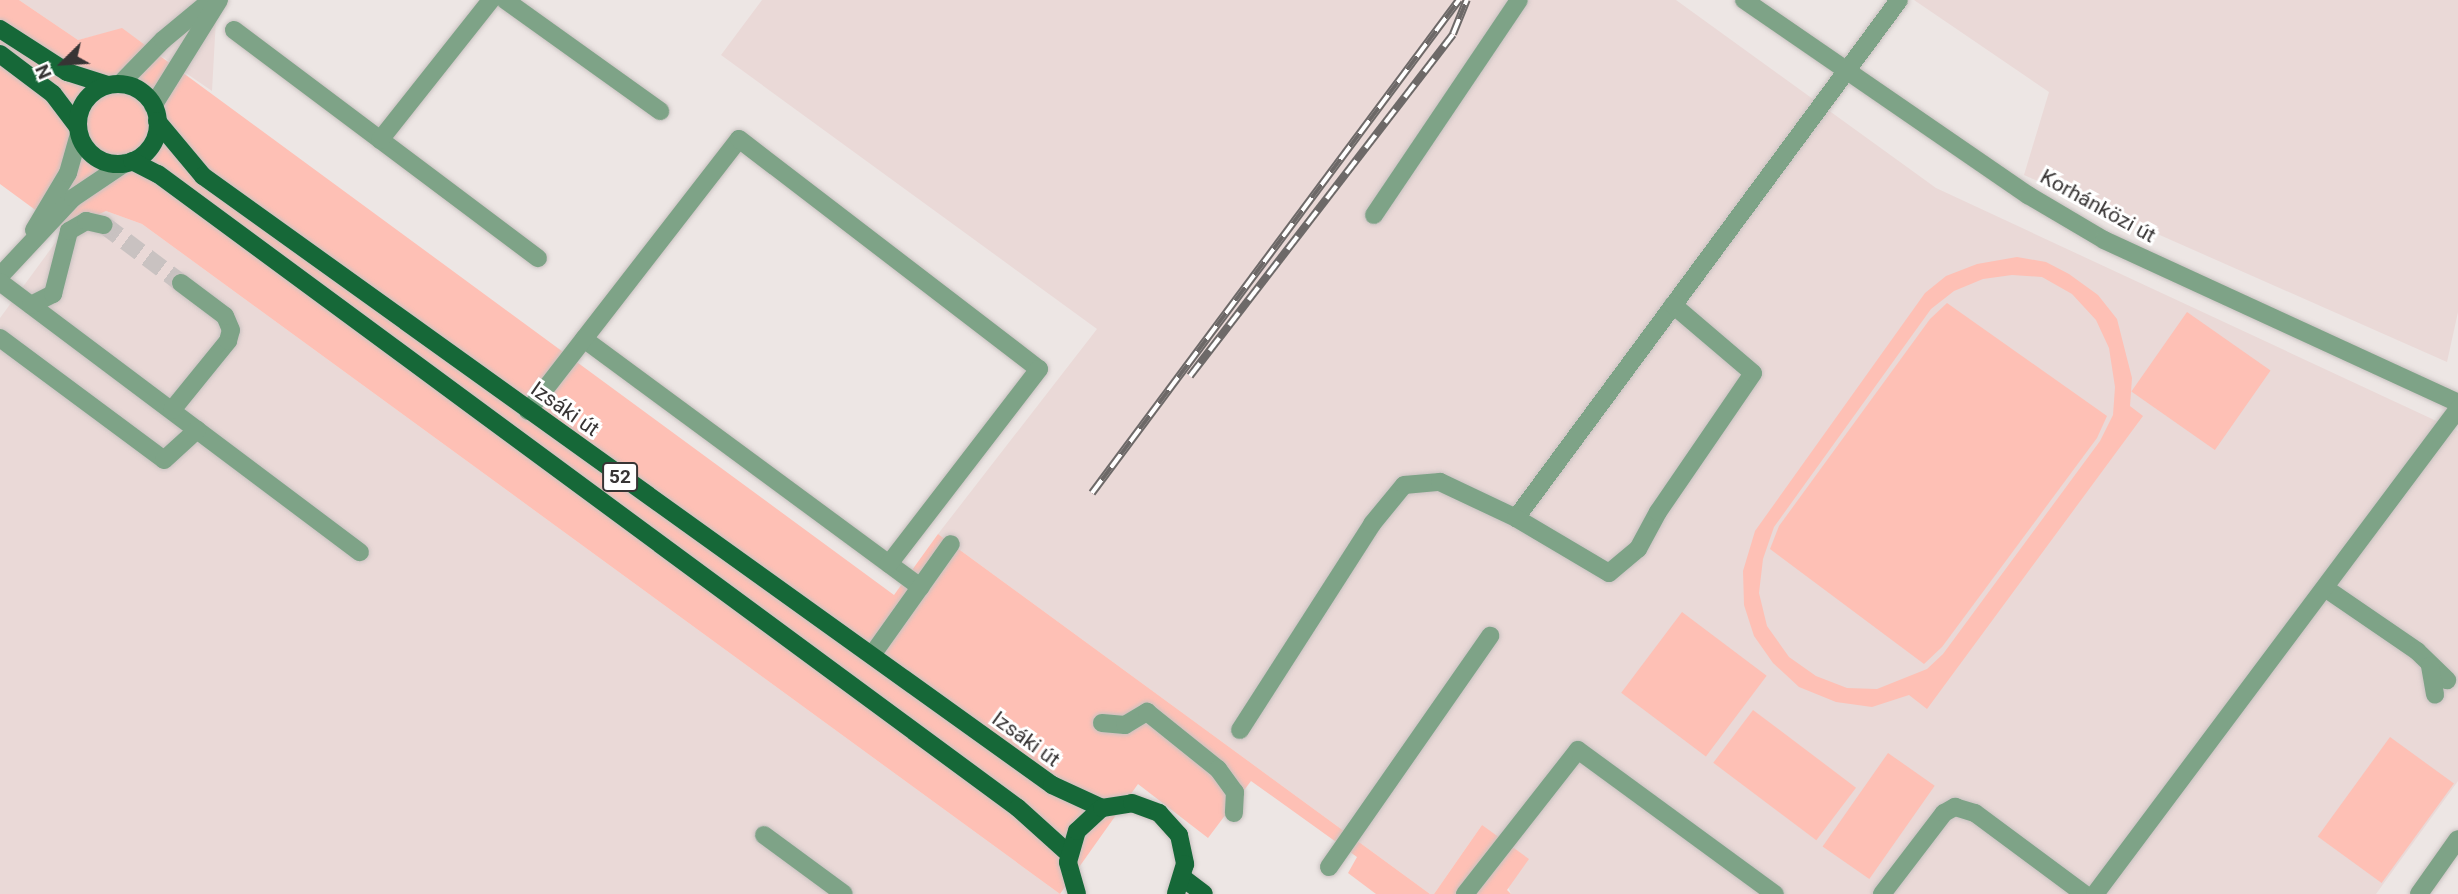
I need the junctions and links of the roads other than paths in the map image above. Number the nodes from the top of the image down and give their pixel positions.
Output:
1 (211, 0) edge
2 (219, 0) edge
3 (491, 0) edge
4 (505, 0) edge
5 (1519, 0) edge
6 (1744, 0) edge
7 (1899, 0) edge
8 (0, 29) edge
9 (234, 30) dead end
10 (0, 54) edge
11 (1847, 73) junction
12 (114, 85) junction
13 (660, 111) dead end
14 (155, 113) junction
15 (78, 131) junction
16 (380, 140) junction
17 (129, 162) junction
18 (1374, 215) dead end
19 (104, 225) tunnel mouth
20 (22, 251) junction
21 (538, 258) dead end
22 (0, 276) edge
23 (0, 282) edge
24 (181, 283) tunnel mouth
25 (31, 305) junction
26 (1674, 305) junction
27 (0, 338) edge
28 (584, 339) junction
29 (2458, 403) edge
30 (2458, 409) edge
31 (172, 410) junction
32 (528, 411) junction
33 (197, 429) junction
34 (1516, 518) junction
35 (951, 544) dead end
36 (360, 552) dead end
37 (889, 564) junction
38 (920, 587) junction
39 (2325, 588) junction
40 (1490, 636) dead end
41 (872, 655) junction
42 (2430, 666) junction
43 (2447, 680) dead end
44 (2435, 695) dead end
45 (1102, 723) dead end
46 (1240, 730) dead end
47 (1235, 792) junction
48 (1251, 802) dead end
49 (1102, 808) junction
50 (1234, 813) dead end
51 (764, 835) dead end
52 (2458, 839) edge
53 (1068, 853) junction
54 (1329, 867) dead end
55 (1179, 886) edge
56 (844, 894) edge
57 (1077, 894) edge
58 (1204, 894) edge
59 (1465, 894) edge
60 (1775, 894) edge
61 (1882, 894) edge
62 (2084, 894) edge
63 (2095, 894) edge
64 (2419, 894) edge

1 - 12 street
2 - 14 street
3 - 16 street
4 - 13 street
5 - 18 street
6 - 11 street, Korhánközi út
7 - 11 street
8 - 12 main road, 52
9 - 16 street
10 - 15 main road, 52
11 - 26 street
11 - 29 street, Korhánközi út
12 - 14 main road, 52
12 - 15 main road
14 - 17 main road
14 - 32 main road, Izsáki út / 52
15 - 17 main road, 52
15 - 20 street
16 - 21 street
17 - 20 street
17 - 53 main road, 52
19 - 25 street
20 - 22 street
23 - 25 street
24 - 31 street
25 - 31 street
26 - 34 street
26 - 34 street
27 - 33 street
28 - 32 street
28 - 37 street
28 - 37 street
30 - 39 street
31 - 33 street
32 - 41 main road, Izsáki út / 52
33 - 36 street
34 - 46 street
35 - 38 street
37 - 38 street
38 - 41 street
39 - 42 street
39 - 63 street
40 - 54 street
41 - 49 main road, Izsáki út / 52
42 - 43 street
42 - 44 street
45 - 47 street
47 - 48 street
47 - 50 street
49 - 53 main road
49 - 55 main road
51 - 56 street
52 - 64 street
53 - 57 main road
55 - 58 main road
59 - 60 street
61 - 62 street

